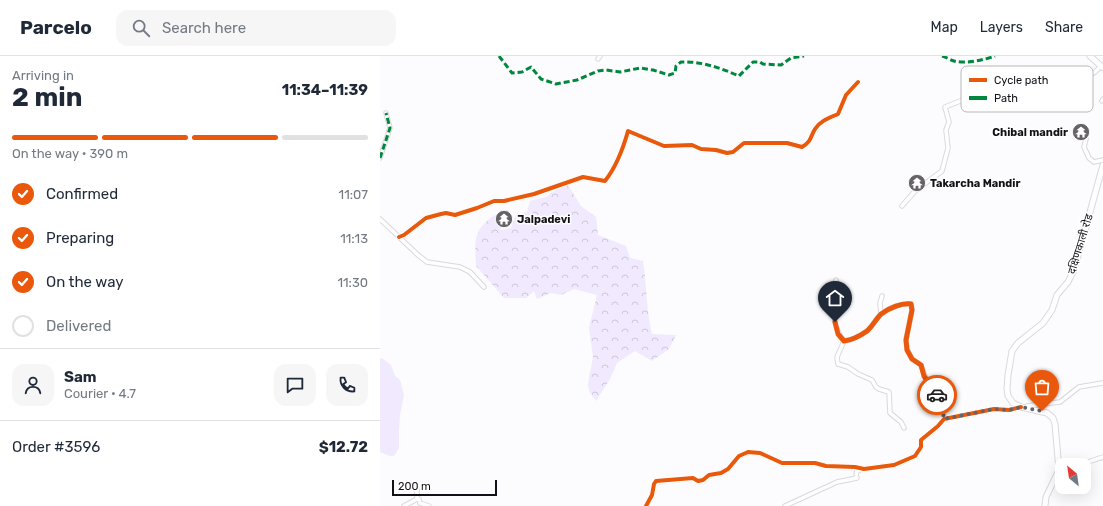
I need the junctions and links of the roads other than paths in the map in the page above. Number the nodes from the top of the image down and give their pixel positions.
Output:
1 (1090, 56) edge
2 (1102, 67) edge
3 (1093, 73) edge
4 (858, 82) dead end
5 (961, 101) edge
6 (386, 113) dead end
7 (1083, 133) dead end
8 (380, 158) edge
9 (1103, 160) edge
10 (1103, 167) edge
11 (902, 206) dead end
12 (380, 219) edge
13 (399, 237) junction
14 (836, 280) dead end
15 (484, 287) dead end
16 (882, 296) dead end
17 (881, 314) junction
18 (844, 341) junction
19 (1103, 383) edge
20 (1023, 408) junction
21 (944, 419) junction
22 (904, 428) dead end
23 (1103, 457) edge
24 (1058, 458) edge
25 (1091, 461) edge
26 (864, 469) junction
27 (1055, 479) edge
28 (416, 490) dead end
29 (417, 499) junction
30 (404, 506) edge
31 (429, 506) edge
32 (646, 506) edge
33 (785, 506) edge
34 (1045, 506) edge

1 - 2 main road
2 - 3 street
4 - 13 street
5 - 11 street
6 - 8 street
7 - 9 street
10 - 20 main road, दक्षिणकाली रोड
12 - 13 street
13 - 15 street
14 - 18 street
16 - 17 street
17 - 18 street
17 - 21 street
18 - 22 street
19 - 20 street
20 - 21 street
20 - 24 main road
21 - 26 street
23 - 25 street
26 - 32 street
26 - 33 street
27 - 34 main road
28 - 29 street
29 - 30 street
29 - 31 street

